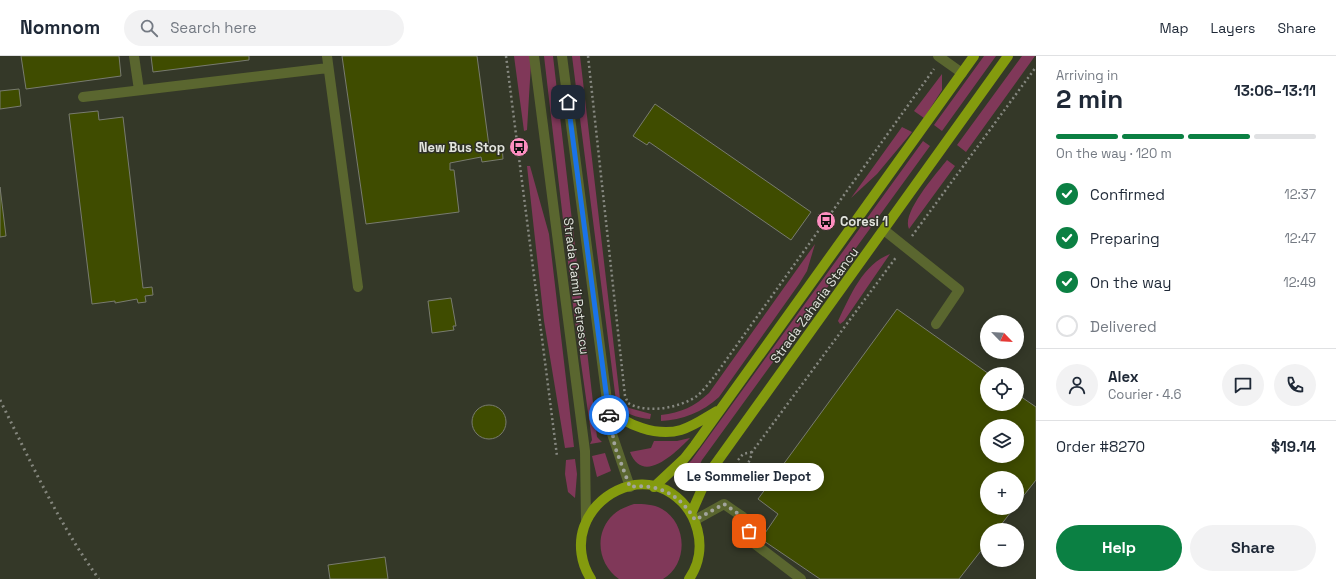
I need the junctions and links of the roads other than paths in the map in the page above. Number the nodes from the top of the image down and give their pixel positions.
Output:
1 (134, 56) edge
2 (326, 56) edge
3 (534, 56) edge
4 (562, 56) edge
5 (974, 56) edge
6 (1008, 56) edge
7 (940, 57) edge
8 (328, 68) junction
9 (962, 73) junction
10 (139, 90) junction
11 (83, 97) dead end
12 (884, 230) junction
13 (358, 287) dead end
14 (936, 324) dead end
15 (608, 408) junction
16 (720, 409) junction
17 (654, 486) junction
18 (630, 487) junction
19 (693, 517) junction
20 (586, 521) junction
21 (584, 564) junction
22 (586, 579) edge
23 (591, 579) edge
24 (689, 579) edge
25 (801, 579) edge

1 - 10 street
2 - 8 street
3 - 20 street, Strada Camil Petrescu
4 - 15 street, Strada Camil Petrescu
5 - 9 main road, Strada Zaharia Stancu
6 - 12 main road, Strada Zaharia Stancu
7 - 9 street
8 - 10 street
8 - 13 street
9 - 16 main road, Strada Zaharia Stancu
10 - 11 street
12 - 14 street
12 - 19 main road, Strada Zaharia Stancu
15 - 16 main road
15 - 18 street, Strada Camil Petrescu
16 - 17 main road, Strada Zaharia Stancu
17 - 18 main road
17 - 19 main road
18 - 20 main road
19 - 24 main road
19 - 25 street
20 - 21 main road
21 - 22 main road
21 - 23 main road

